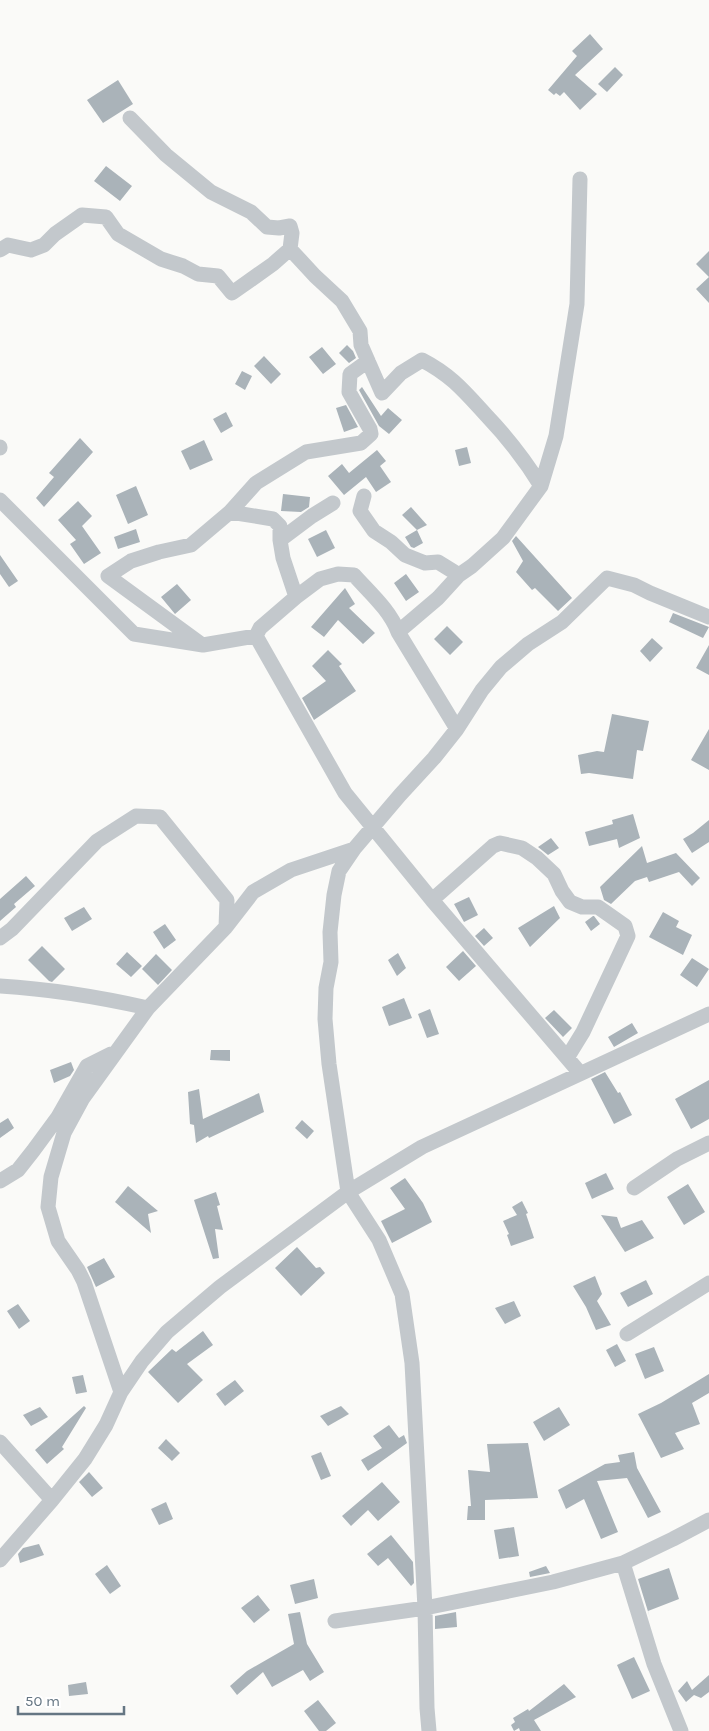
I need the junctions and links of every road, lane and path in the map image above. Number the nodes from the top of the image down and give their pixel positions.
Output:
1 (130, 118) dead end
2 (580, 179) dead end
3 (290, 249) junction
4 (0, 250) edge
5 (368, 361) junction
6 (541, 486) junction
7 (364, 496) dead end
8 (0, 500) edge
9 (333, 503) dead end
10 (230, 512) junction
11 (280, 540) junction
12 (459, 575) junction
13 (108, 576) junction
14 (77, 578) junction
15 (296, 596) junction
16 (709, 617) edge
17 (398, 632) junction
18 (256, 636) junction
19 (202, 645) junction
20 (457, 729) junction
21 (372, 828) junction
22 (354, 849) junction
23 (432, 900) junction
24 (226, 927) junction
25 (0, 938) edge
26 (0, 986) edge
27 (148, 1008) junction
28 (709, 1014) edge
29 (115, 1052) junction
30 (567, 1058) junction
31 (580, 1074) junction
32 (709, 1142) edge
33 (0, 1180) edge
34 (634, 1188) dead end
35 (348, 1192) junction
36 (709, 1283) edge
37 (627, 1334) dead end
38 (121, 1392) junction
39 (0, 1442) edge
40 (52, 1500) junction
41 (709, 1520) edge
42 (0, 1560) edge
43 (623, 1563) junction
44 (425, 1608) junction
45 (335, 1621) dead end
46 (429, 1731) edge
47 (681, 1731) edge

1 - 3 street
2 - 6 street
3 - 4 street
3 - 5 street
5 - 6 street
5 - 10 street
6 - 12 street
7 - 12 street
8 - 14 street
9 - 11 street
10 - 11 street
10 - 13 street
11 - 15 street
12 - 17 street
13 - 14 street
13 - 19 street
14 - 19 street
15 - 17 street
15 - 18 street
16 - 20 street
17 - 20 street
18 - 19 street
18 - 21 street
20 - 21 street
21 - 22 street
21 - 23 street
22 - 24 street
22 - 35 street
23 - 30 street
23 - 30 street
24 - 25 street
24 - 27 street
26 - 27 street
27 - 29 street
28 - 31 street
29 - 33 street
29 - 38 street
30 - 31 street
31 - 35 street
32 - 34 street
35 - 38 street
35 - 44 street
36 - 37 street
38 - 40 street
39 - 40 street
40 - 42 street
41 - 43 street
43 - 44 street
43 - 47 street
44 - 45 street
44 - 46 street

